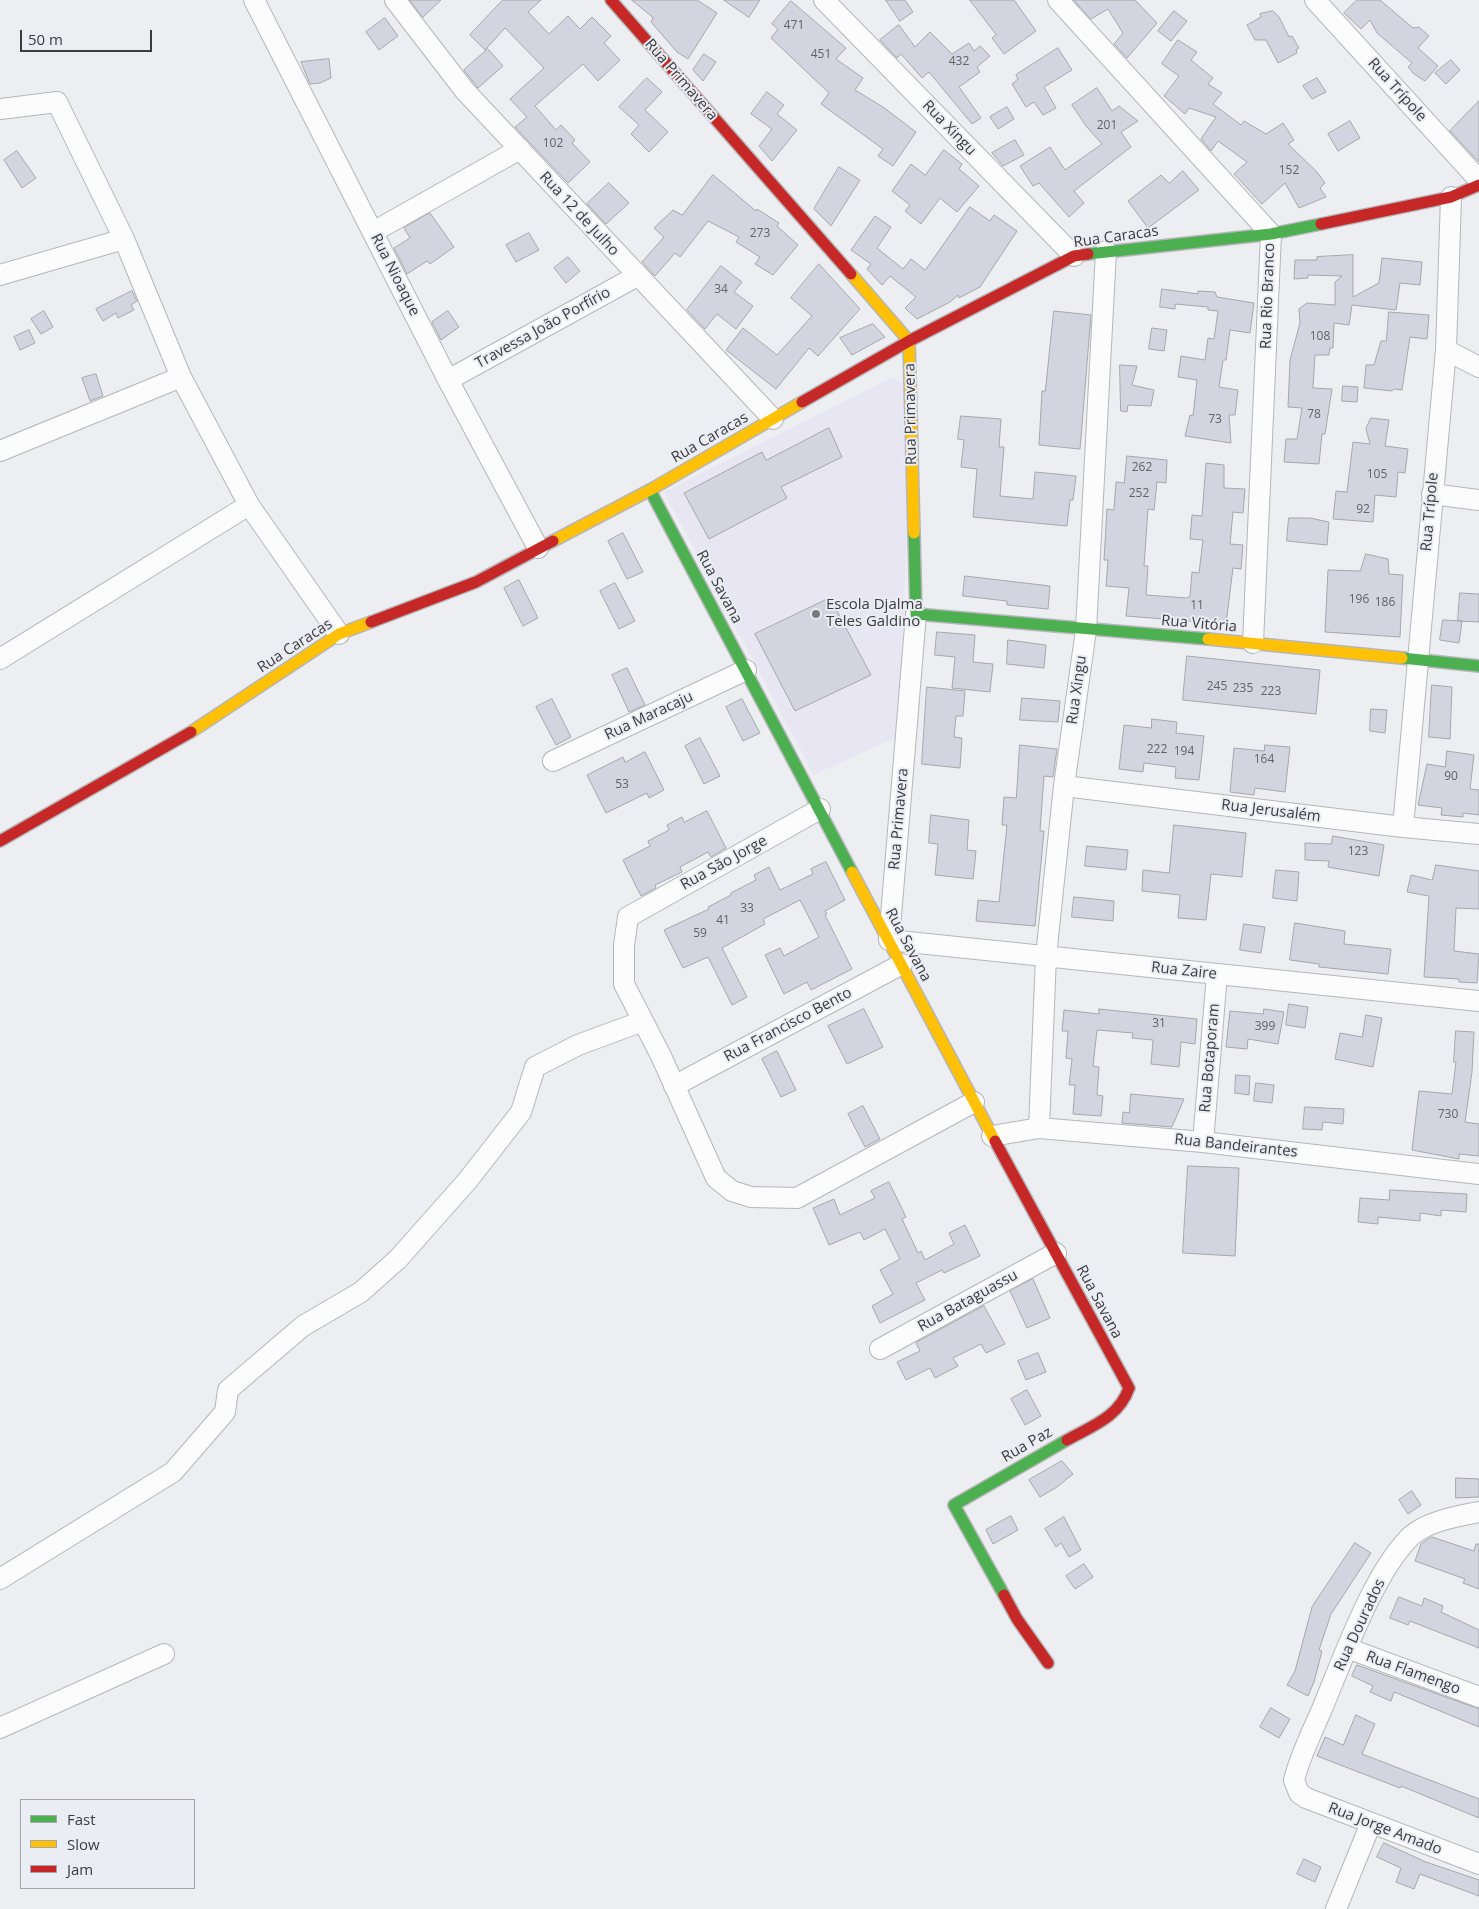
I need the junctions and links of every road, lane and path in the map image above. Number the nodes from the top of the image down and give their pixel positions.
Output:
1 (254, 0) edge
2 (395, 0) edge
3 (610, 0) edge
4 (824, 0) edge
5 (1058, 0) edge
6 (1315, 0) edge
7 (0, 109) edge
8 (520, 149) junction
9 (1479, 180) edge
10 (1479, 185) edge
11 (1451, 197) junction
12 (373, 232) junction
13 (1271, 234) junction
14 (124, 239) junction
15 (1106, 251) junction
16 (1074, 256) junction
17 (0, 275) edge
18 (637, 276) junction
19 (909, 341) junction
20 (1446, 350) junction
21 (1479, 367) edge
22 (181, 377) junction
23 (448, 380) junction
24 (773, 419) junction
25 (0, 451) edge
26 (650, 490) junction
27 (1432, 494) junction
28 (1479, 500) edge
29 (249, 505) junction
30 (538, 548) junction
31 (916, 614) junction
32 (1086, 630) junction
33 (339, 634) junction
34 (1253, 643) junction
35 (0, 659) edge
36 (1417, 662) junction
37 (1479, 666) edge
38 (746, 670) junction
39 (553, 761) dead end
40 (1064, 786) junction
41 (820, 809) junction
42 (1403, 827) junction
43 (1479, 834) edge
44 (0, 841) edge
45 (889, 940) junction
46 (1046, 956) junction
47 (902, 964) junction
48 (1217, 974) junction
49 (1479, 1001) edge
50 (643, 1021) junction
51 (674, 1086) junction
52 (974, 1102) junction
53 (1039, 1128) junction
54 (992, 1136) junction
55 (1203, 1142) junction
56 (1479, 1174) edge
57 (1056, 1253) junction
58 (880, 1349) dead end
59 (1116, 1412) joint
60 (1473, 1517) edge
61 (0, 1579) edge
62 (1347, 1648) junction
63 (164, 1654) dead end
64 (1048, 1663) dead end
65 (1479, 1697) edge
66 (0, 1728) edge
67 (1295, 1788) joint
68 (1371, 1823) junction
69 (1479, 1864) edge
70 (1336, 1909) edge

1 - 12 street, Rua Nioaque
2 - 8 street, Rua 12 de Julho
3 - 19 street, Rua Primavera
4 - 16 street, Rua Xingu
5 - 13 street, Rua Rio Branco
6 - 9 street, Rua Trípole
7 - 14 street
8 - 12 street
8 - 18 street, Rua 12 de Julho
10 - 11 street, Rua Caracas
11 - 13 street, Rua Caracas
11 - 20 street, Rua Trípole
12 - 23 street, Rua Nioaque
13 - 15 street, Rua Caracas
13 - 34 street, Rua Rio Branco
14 - 17 street
14 - 22 street
15 - 16 street, Rua Caracas
15 - 32 street, Rua Xingu
16 - 19 street, Rua Caracas
18 - 23 street, Travessa João Porfírio
18 - 24 street, Rua 12 de Julho
19 - 24 street, Rua Caracas
19 - 31 street, Rua Primavera
20 - 21 street
20 - 27 street, Rua Trípole
22 - 25 street
22 - 29 street
23 - 30 street, Rua Nioaque
24 - 26 street, Rua Caracas
26 - 30 street, Rua Caracas
26 - 38 street, Rua Savana
27 - 28 street
27 - 36 street, Rua Trípole
29 - 33 street
29 - 35 street
30 - 33 street, Rua Caracas
31 - 32 street, Rua Vitória
31 - 45 street, Rua Primavera
32 - 34 street, Rua Vitória
32 - 40 street, Rua Xingu
33 - 44 street, Rua Caracas
34 - 36 street, Rua Vitória
36 - 37 street, Rua Vitória
36 - 42 street, Rua Trípole
38 - 39 street, Rua Maracaju
38 - 41 street, Rua Savana
40 - 42 street, Rua Jerusalém
40 - 46 street, Rua Xingu
41 - 45 street, Rua Savana
41 - 50 street, Rua São Jorge
42 - 43 street, Rua Jerusalém
45 - 46 street, Rua Zaire
45 - 47 street, Rua Savana
46 - 48 street, Rua Zaire
46 - 53 street, Rua Xingu
47 - 51 street, Rua Francisco Bento
47 - 52 street, Rua Savana
48 - 49 street, Rua Zaire
48 - 55 street, Rua Botaporam
50 - 51 street
50 - 61 street
51 - 52 street
52 - 54 street, Rua Savana
53 - 54 street, Rua Bandeirantes
53 - 55 street, Rua Bandeirantes
54 - 57 street, Rua Savana
55 - 56 street, Rua Bandeirantes
57 - 58 street, Rua Bataguassu
57 - 59 street, Rua Savana
59 - 64 street, Rua Paz
60 - 62 street, Rua Dourados
62 - 65 street, Rua Flamengo
62 - 67 street, Rua Dourados
63 - 66 street
67 - 68 street, Rua Jorge Amado
68 - 69 street, Rua Jorge Amado
68 - 70 street

